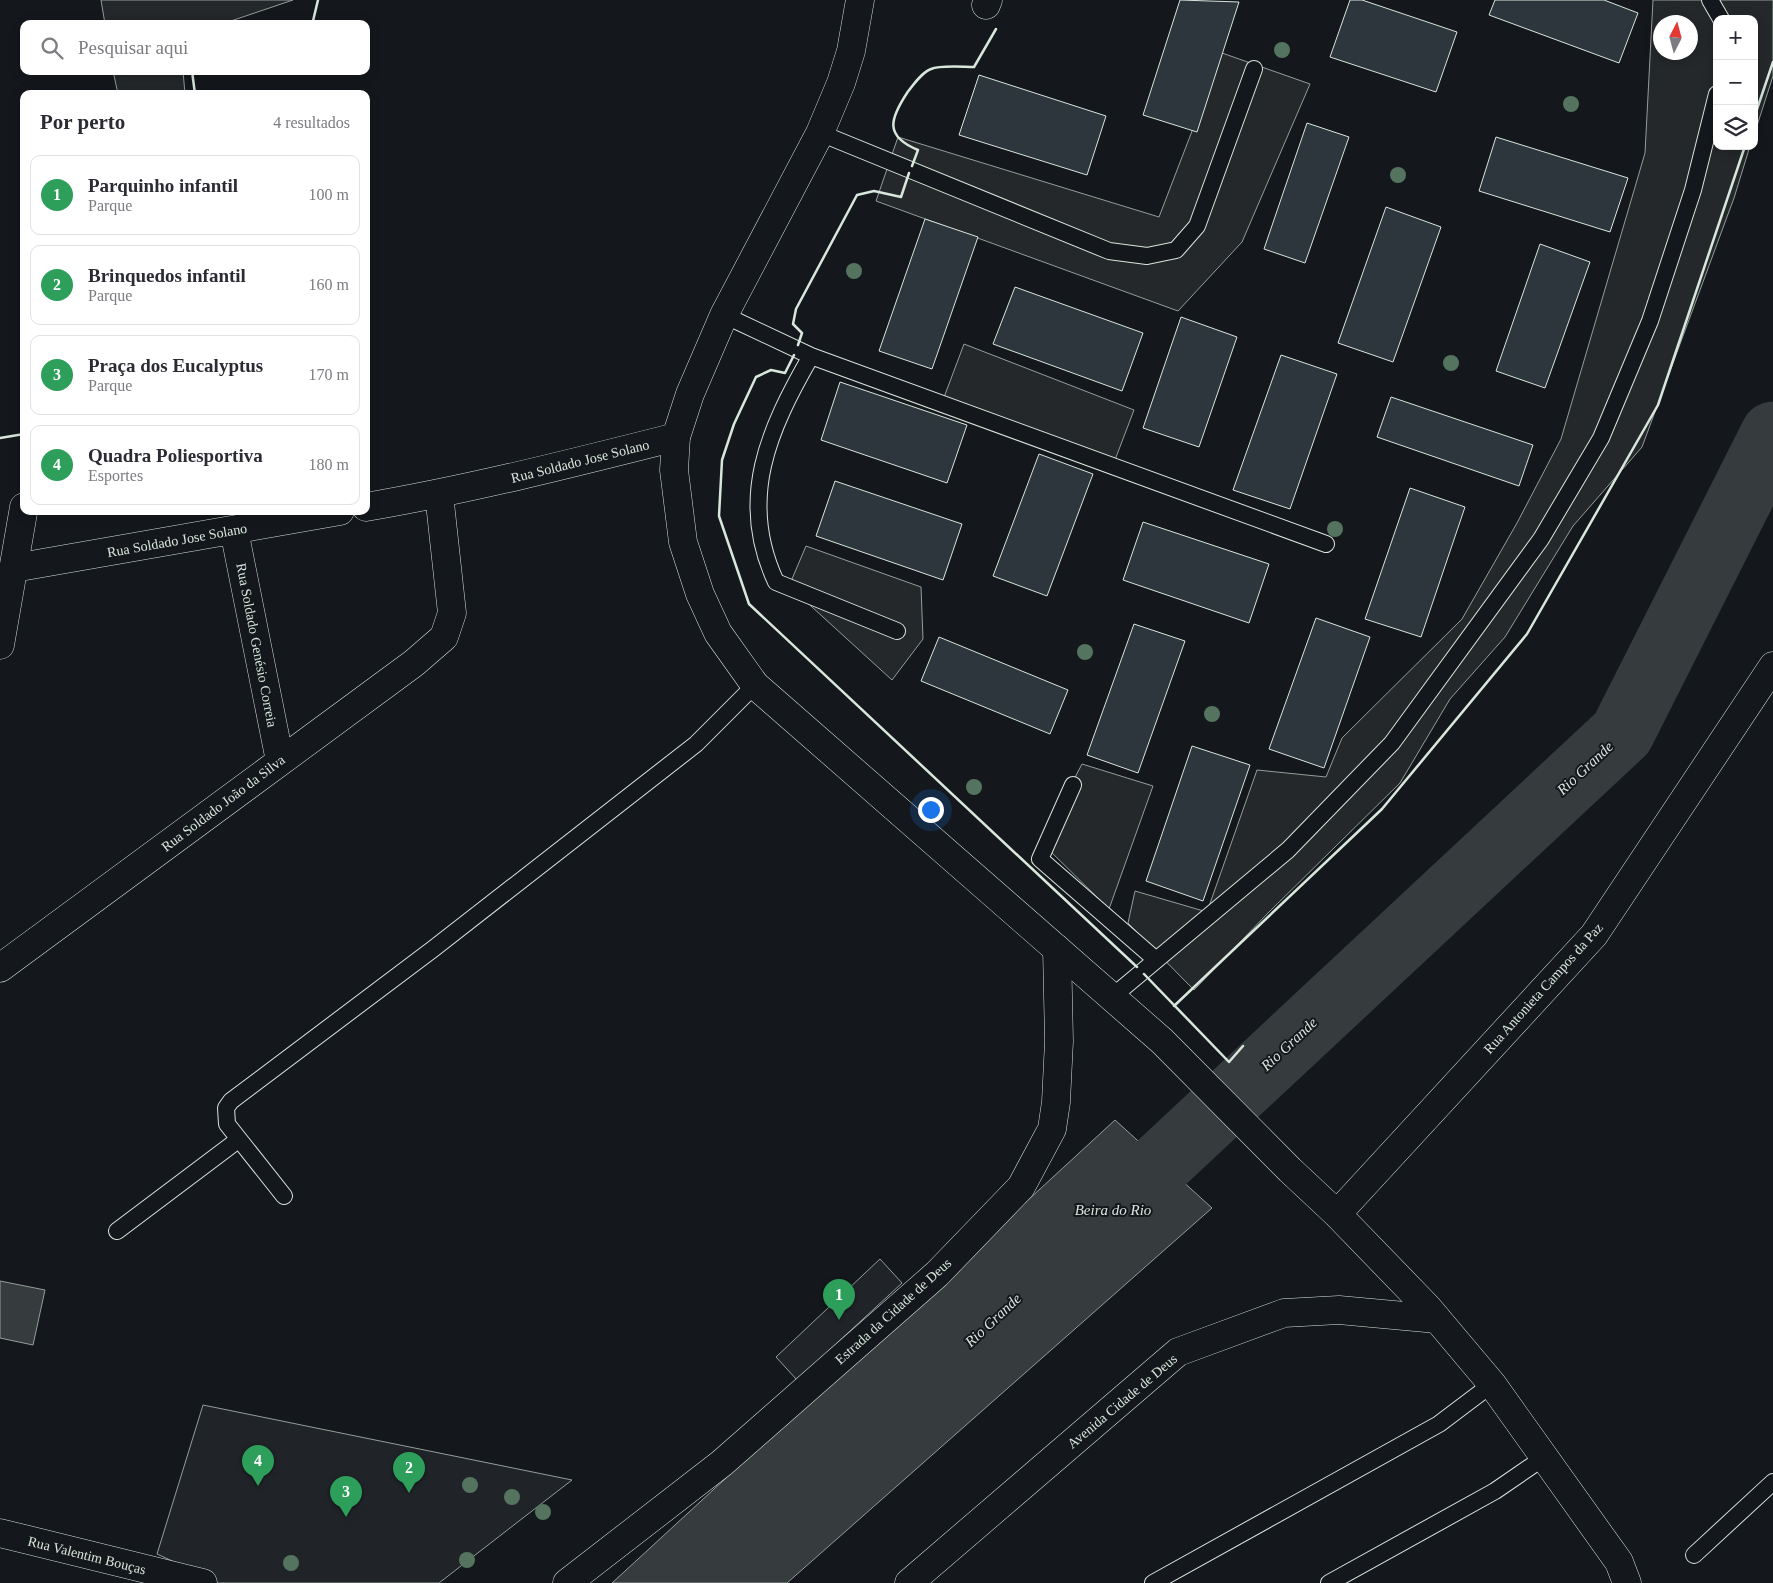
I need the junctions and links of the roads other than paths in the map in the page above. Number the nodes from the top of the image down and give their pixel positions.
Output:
1 (860, 0) edge
2 (1710, 0) edge
3 (1719, 15) edge
4 (1254, 69) dead end
5 (1714, 105) edge
6 (820, 133) junction
7 (724, 315) junction
8 (811, 356) junction
9 (676, 437) junction
10 (438, 494) junction
11 (370, 506) edge
12 (23, 515) edge
13 (318, 515) edge
14 (234, 530) junction
15 (1326, 544) dead end
16 (14, 568) junction
17 (897, 632) dead end
18 (0, 645) edge
19 (1773, 666) edge
20 (756, 684) junction
21 (280, 761) junction
22 (1073, 785) dead end
23 (1057, 949) junction
24 (1155, 959) junction
25 (0, 968) edge
26 (1112, 997) junction
27 (238, 1140) junction
28 (284, 1196) dead end
29 (1328, 1206) junction
30 (117, 1231) dead end
31 (1437, 1319) junction
32 (1492, 1384) junction
33 (1546, 1456) junction
34 (1773, 1482) edge
35 (0, 1533) edge
36 (1694, 1554) dead end
37 (203, 1583) edge
38 (567, 1583) edge
39 (908, 1583) edge
40 (1153, 1583) edge
41 (1329, 1583) edge
42 (1627, 1583) edge

1 - 6 street
2 - 3 lane
4 - 6 lane
5 - 24 lane
6 - 7 street
7 - 8 lane
7 - 9 street
8 - 15 lane
8 - 17 lane
9 - 10 street, Rua Soldado Jose Solano
9 - 20 street
10 - 11 street, Rua Soldado Jose Solano
10 - 21 street, Rua Soldado João da Silva
12 - 16 street
13 - 14 street, Rua Soldado Jose Solano
14 - 16 street, Rua Soldado Jose Solano
14 - 21 street, Rua Soldado Genésio Correia
16 - 18 street
19 - 29 street, Rua Antonieta Campos da Paz
20 - 23 street
20 - 27 lane
21 - 25 street, Rua Soldado João da Silva
22 - 24 lane
23 - 26 street
23 - 38 street, Estrada da Cidade de Deus
24 - 26 lane
26 - 29 street
27 - 28 lane
27 - 30 lane
29 - 31 street
31 - 32 street
31 - 39 street, Avenida Cidade de Deus
32 - 33 street
32 - 40 lane
33 - 41 lane
33 - 42 street
34 - 36 lane
35 - 37 street, Rua Valentim Bouças

